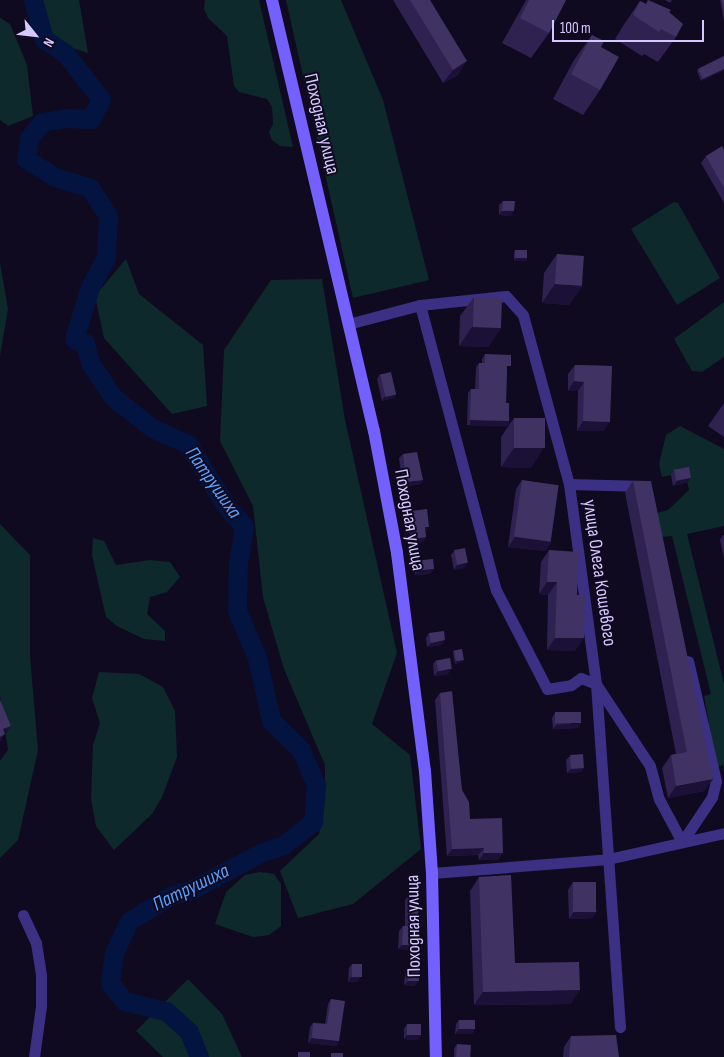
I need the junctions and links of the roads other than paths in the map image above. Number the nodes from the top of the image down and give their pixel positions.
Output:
1 (272, 0) edge
2 (420, 305) junction
3 (348, 324) junction
4 (569, 484) junction
5 (651, 498) edge
6 (685, 646) edge
7 (596, 684) junction
8 (724, 833) edge
9 (682, 842) junction
10 (608, 859) junction
11 (432, 873) junction
12 (23, 915) dead end
13 (620, 1027) dead end
14 (34, 1057) edge
15 (436, 1057) edge

1 - 3 main road, Походная улица
2 - 3 street, улица Олега Кошевого
2 - 4 street, улица Олега Кошевого
2 - 7 street
3 - 11 main road, Походная улица
4 - 5 street
4 - 7 street, улица Олега Кошевого
6 - 9 street
7 - 9 street
7 - 10 street, улица Олега Кошевого
8 - 9 street
9 - 10 street
10 - 11 street
10 - 13 street, улица Олега Кошевого
11 - 15 main road, Походная улица
12 - 14 street

